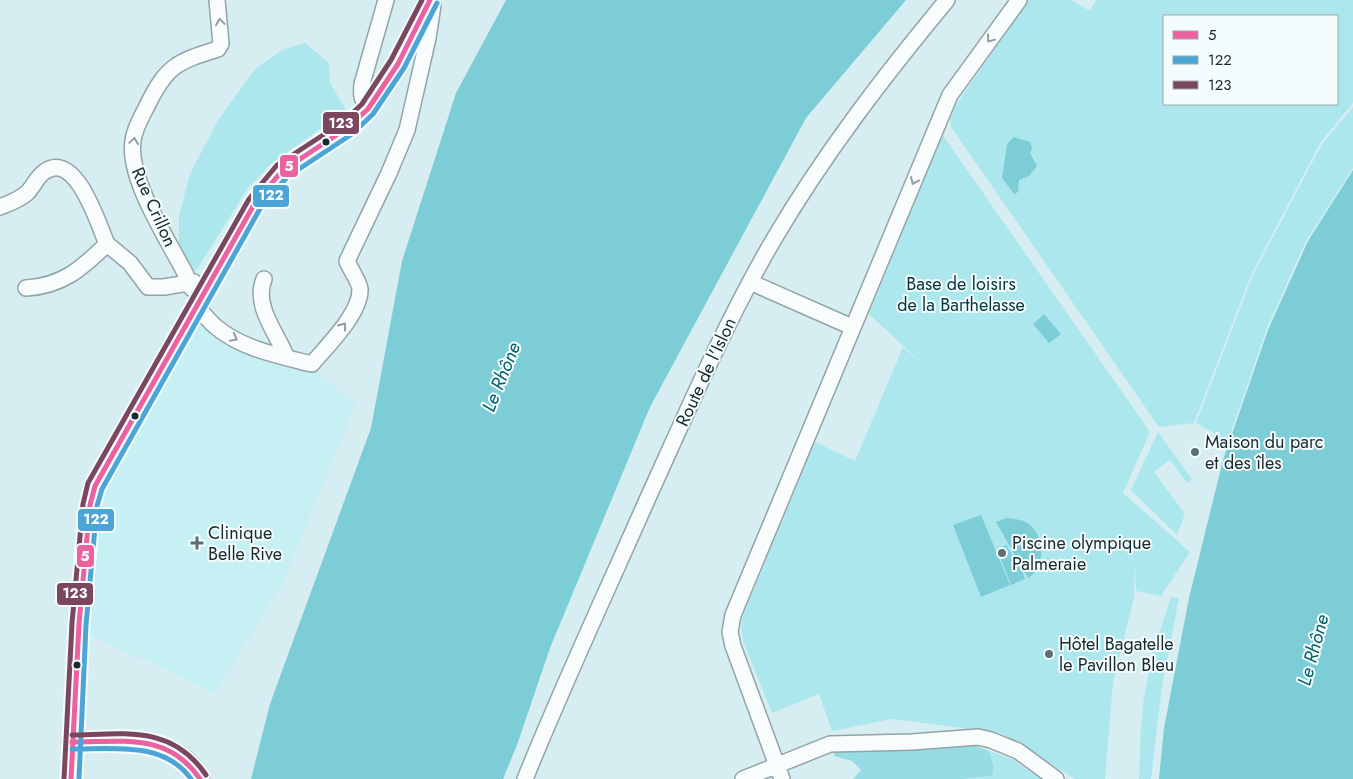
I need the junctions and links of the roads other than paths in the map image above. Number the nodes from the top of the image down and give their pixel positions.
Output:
1 (217, 0) edge
2 (386, 0) edge
3 (430, 0) edge
4 (947, 0) edge
5 (1020, 0) edge
6 (405, 47) junction
7 (425, 55) junction
8 (368, 66) junction
9 (384, 84) junction
10 (368, 107) junction
11 (0, 207) edge
12 (106, 244) junction
13 (264, 279) dead end
14 (750, 282) junction
15 (186, 283) junction
16 (26, 288) dead end
17 (204, 296) junction
18 (852, 327) junction
19 (287, 358) junction
20 (72, 742) junction
21 (780, 773) edge
22 (71, 779) edge
23 (200, 779) edge
24 (525, 779) edge
25 (743, 779) edge
26 (1056, 779) edge

15 -> 1 street, Rue Crillon
2 - 8 street
3 - 6 main road
3 - 7 street
4 - 14 street, Route de l'Islon
5 -> 18 street
6 - 7 street
6 - 9 main road
19 -> 7 street
8 - 9 street
8 - 10 street
9 - 10 main road
10 - 17 main road
11 - 12 street
12 - 15 street
12 - 16 street
13 - 19 street
14 - 18 street
14 - 24 street, Route de l'Islon
15 - 17 street
17 -> 19 street
17 - 20 main road
18 - 21 street
20 - 22 main road
20 - 23 main road
21 - 25 street
21 - 26 street

